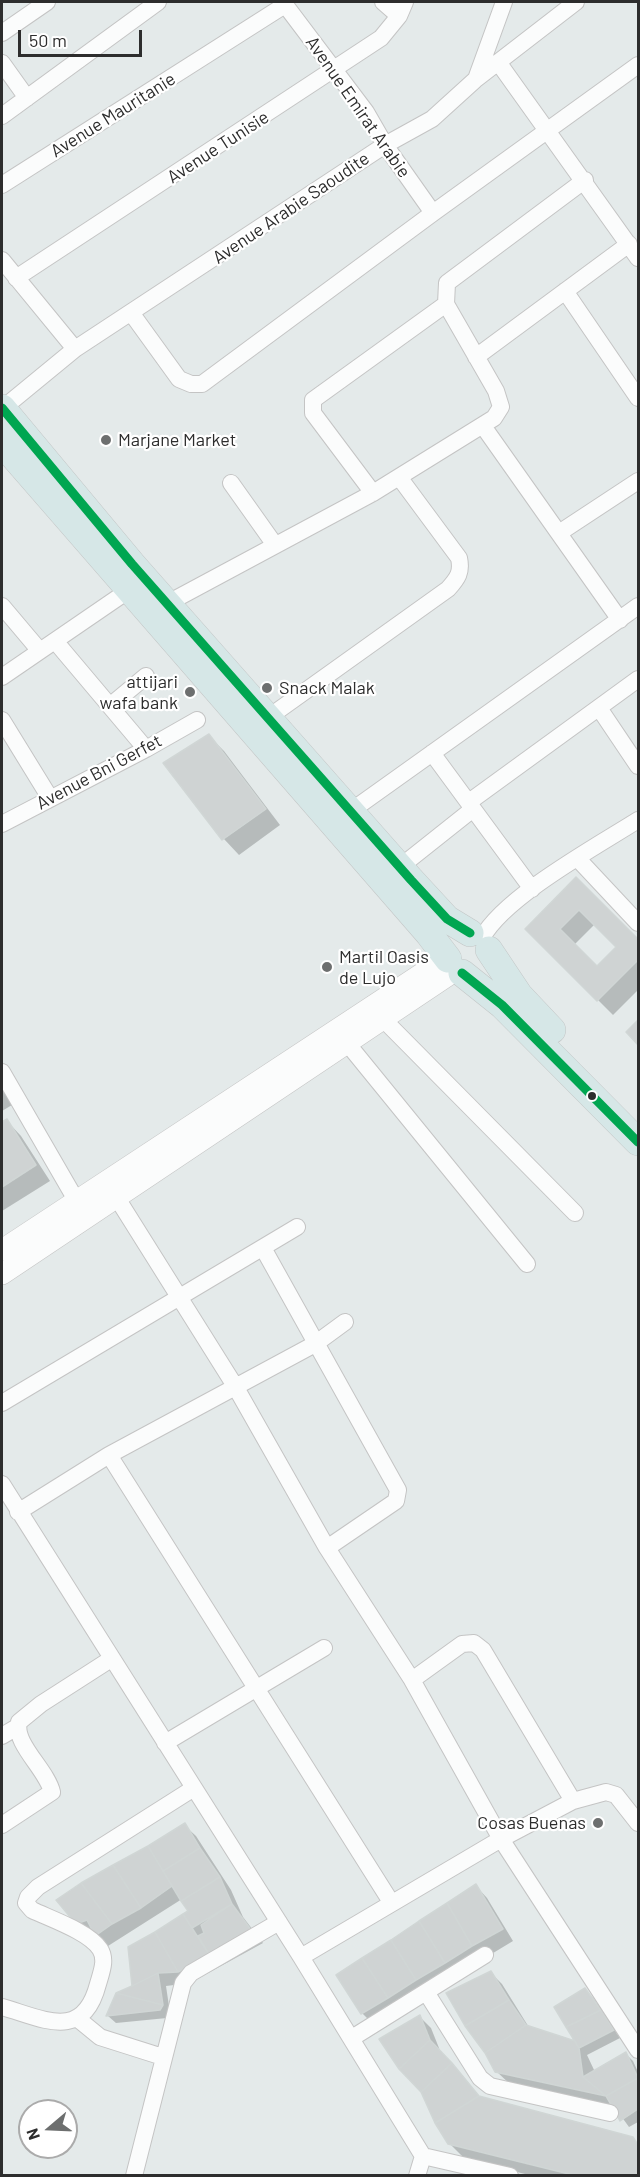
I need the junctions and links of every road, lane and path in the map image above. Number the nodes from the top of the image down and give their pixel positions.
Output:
1 (47, 2) edge
2 (158, 2) edge
3 (383, 2) edge
4 (504, 2) edge
5 (576, 2) edge
6 (284, 3) edge
7 (402, 9) edge
8 (2, 33) edge
9 (498, 62) junction
10 (2, 63) edge
11 (639, 65) edge
12 (333, 71) junction
13 (475, 80) junction
14 (27, 98) junction
15 (2, 116) edge
16 (547, 130) junction
17 (385, 145) junction
18 (585, 180) junction
19 (2, 185) edge
20 (433, 213) junction
21 (634, 251) edge
22 (2, 260) edge
23 (16, 278) junction
24 (565, 291) junction
25 (446, 304) junction
26 (132, 314) junction
27 (75, 349) junction
28 (476, 357) junction
29 (639, 398) edge
30 (2, 409) edge
31 (483, 426) junction
32 (2, 443) edge
33 (399, 477) junction
34 (639, 481) edge
35 (231, 483) dead end
36 (373, 493) junction
37 (559, 533) junction
38 (275, 545) junction
39 (129, 590) junction
40 (168, 603) junction
41 (2, 606) edge
42 (639, 606) edge
43 (620, 620) junction
44 (47, 646) junction
45 (146, 676) dead end
46 (2, 677) edge
47 (639, 679) edge
48 (110, 706) junction
49 (599, 708) junction
50 (268, 717) junction
51 (2, 720) edge
52 (197, 720) dead end
53 (146, 749) junction
54 (432, 753) junction
55 (639, 766) edge
56 (50, 798) junction
57 (471, 806) junction
58 (351, 811) junction
59 (639, 820) edge
60 (2, 824) edge
61 (577, 858) junction
62 (400, 867) junction
63 (532, 889) junction
64 (639, 923) edge
65 (480, 940) junction
66 (454, 966) junction
67 (381, 1018) junction
68 (347, 1043) junction
69 (2, 1072) edge
70 (8, 1099) edge
71 (639, 1116) edge
72 (639, 1142) edge
73 (117, 1198) junction
74 (76, 1200) junction
75 (575, 1213) dead end
76 (297, 1227) dead end
77 (263, 1248) junction
78 (2, 1250) edge
79 (527, 1264) dead end
80 (2, 1274) edge
81 (179, 1296) junction
82 (345, 1322) dead end
83 (315, 1344) junction
84 (235, 1386) junction
85 (2, 1402) edge
86 (109, 1455) junction
87 (2, 1484) edge
88 (18, 1512) junction
89 (327, 1548) junction
90 (324, 1648) dead end
91 (111, 1659) junction
92 (412, 1680) junction
93 (257, 1690) junction
94 (18, 1727) junction
95 (2, 1736) edge
96 (165, 1743) junction
97 (194, 1788) junction
98 (573, 1801) junction
99 (639, 1823) edge
100 (2, 1825) edge
101 (501, 1839) junction
102 (391, 1902) junction
103 (279, 1922) junction
104 (485, 1955) dead end
105 (301, 1957) junction
106 (426, 1992) junction
107 (2, 2007) edge
108 (78, 2019) junction
109 (352, 2038) junction
110 (639, 2050) edge
111 (163, 2058) junction
112 (610, 2113) dead end
113 (423, 2156) junction
114 (134, 2175) edge
115 (417, 2175) edge
116 (510, 2175) edge

1 - 8 street
2 - 14 street
3 - 7 street
4 - 13 street
5 - 9 street, Avenue Arabie Saoudite
6 - 12 street, Avenue Emirat Arabie
6 - 19 street, Avenue Mauritanie
7 - 12 street, Avenue Tunisie
9 - 13 street, Avenue Arabie Saoudite
9 - 16 street
10 - 14 street
11 - 16 street
12 - 17 street, Avenue Emirat Arabie
12 - 23 street, Avenue Tunisie
13 - 17 street, Avenue Arabie Saoudite
14 - 15 street
16 - 18 street
16 - 20 street
17 - 20 street, Avenue Emirat Arabie
17 - 26 street, Avenue Arabie Saoudite
18 - 21 street
18 - 25 street
20 - 26 street
21 - 24 street
22 - 23 street
23 - 27 street
24 - 28 street
24 - 29 street
25 - 28 street
25 - 36 street
26 - 27 street, Avenue Arabie Saoudite
27 - 30 street, Avenue Arabie Saoudite
28 - 31 street
30 - 40 main road
31 - 33 street
31 - 37 street
32 - 39 main road
33 - 36 street
33 - 50 street
34 - 37 street
35 - 38 street
36 - 38 street
37 - 43 street
38 - 40 street
39 - 44 street
39 - 66 main road
40 - 50 main road
41 - 44 street
42 - 43 street
43 - 54 street
44 - 46 street
44 - 48 street
45 - 48 street
47 - 49 street
48 - 53 street
49 - 55 street
49 - 57 street
50 - 58 main road
51 - 56 street
52 - 53 street, Avenue Bni Gerfet
53 - 56 street, Avenue Bni Gerfet
54 - 57 street
54 - 58 street
56 - 60 street, Avenue Bni Gerfet
57 - 62 street
57 - 63 street
58 - 62 main road
59 - 61 street
61 - 63 street
61 - 64 street
62 - 65 main road
63 - 65 street
65 - 66 main road
65 - 71 main road
66 - 67 street
66 - 72 main road
66 - 74 street
67 - 68 street
67 - 75 street
68 - 73 street
68 - 79 street
69 - 70 street
70 - 74 street
73 - 80 street
73 - 81 street
74 - 78 street
76 - 77 street
77 - 81 street
77 - 83 street
81 - 84 street
81 - 85 street
82 - 83 street
83 - 84 street
83 - 89 street
84 - 86 street
84 - 89 street
86 - 88 street
86 - 93 street
87 - 88 street
88 - 91 street
89 - 92 street
90 - 93 street
91 - 94 street
91 - 96 street
92 - 98 street
92 - 101 street
93 - 96 street
93 - 102 street
94 - 95 street
94 - 100 street
96 - 97 street
97 - 103 street
97 - 108 street
98 - 99 street
98 - 101 street
101 - 102 street
101 - 110 street
102 - 105 street
103 - 105 street
103 - 111 street
104 - 106 street
105 - 109 street
106 - 109 street
106 - 112 street
107 - 108 street
108 - 111 street
109 - 113 street
111 - 114 street
113 - 115 street
113 - 116 street

